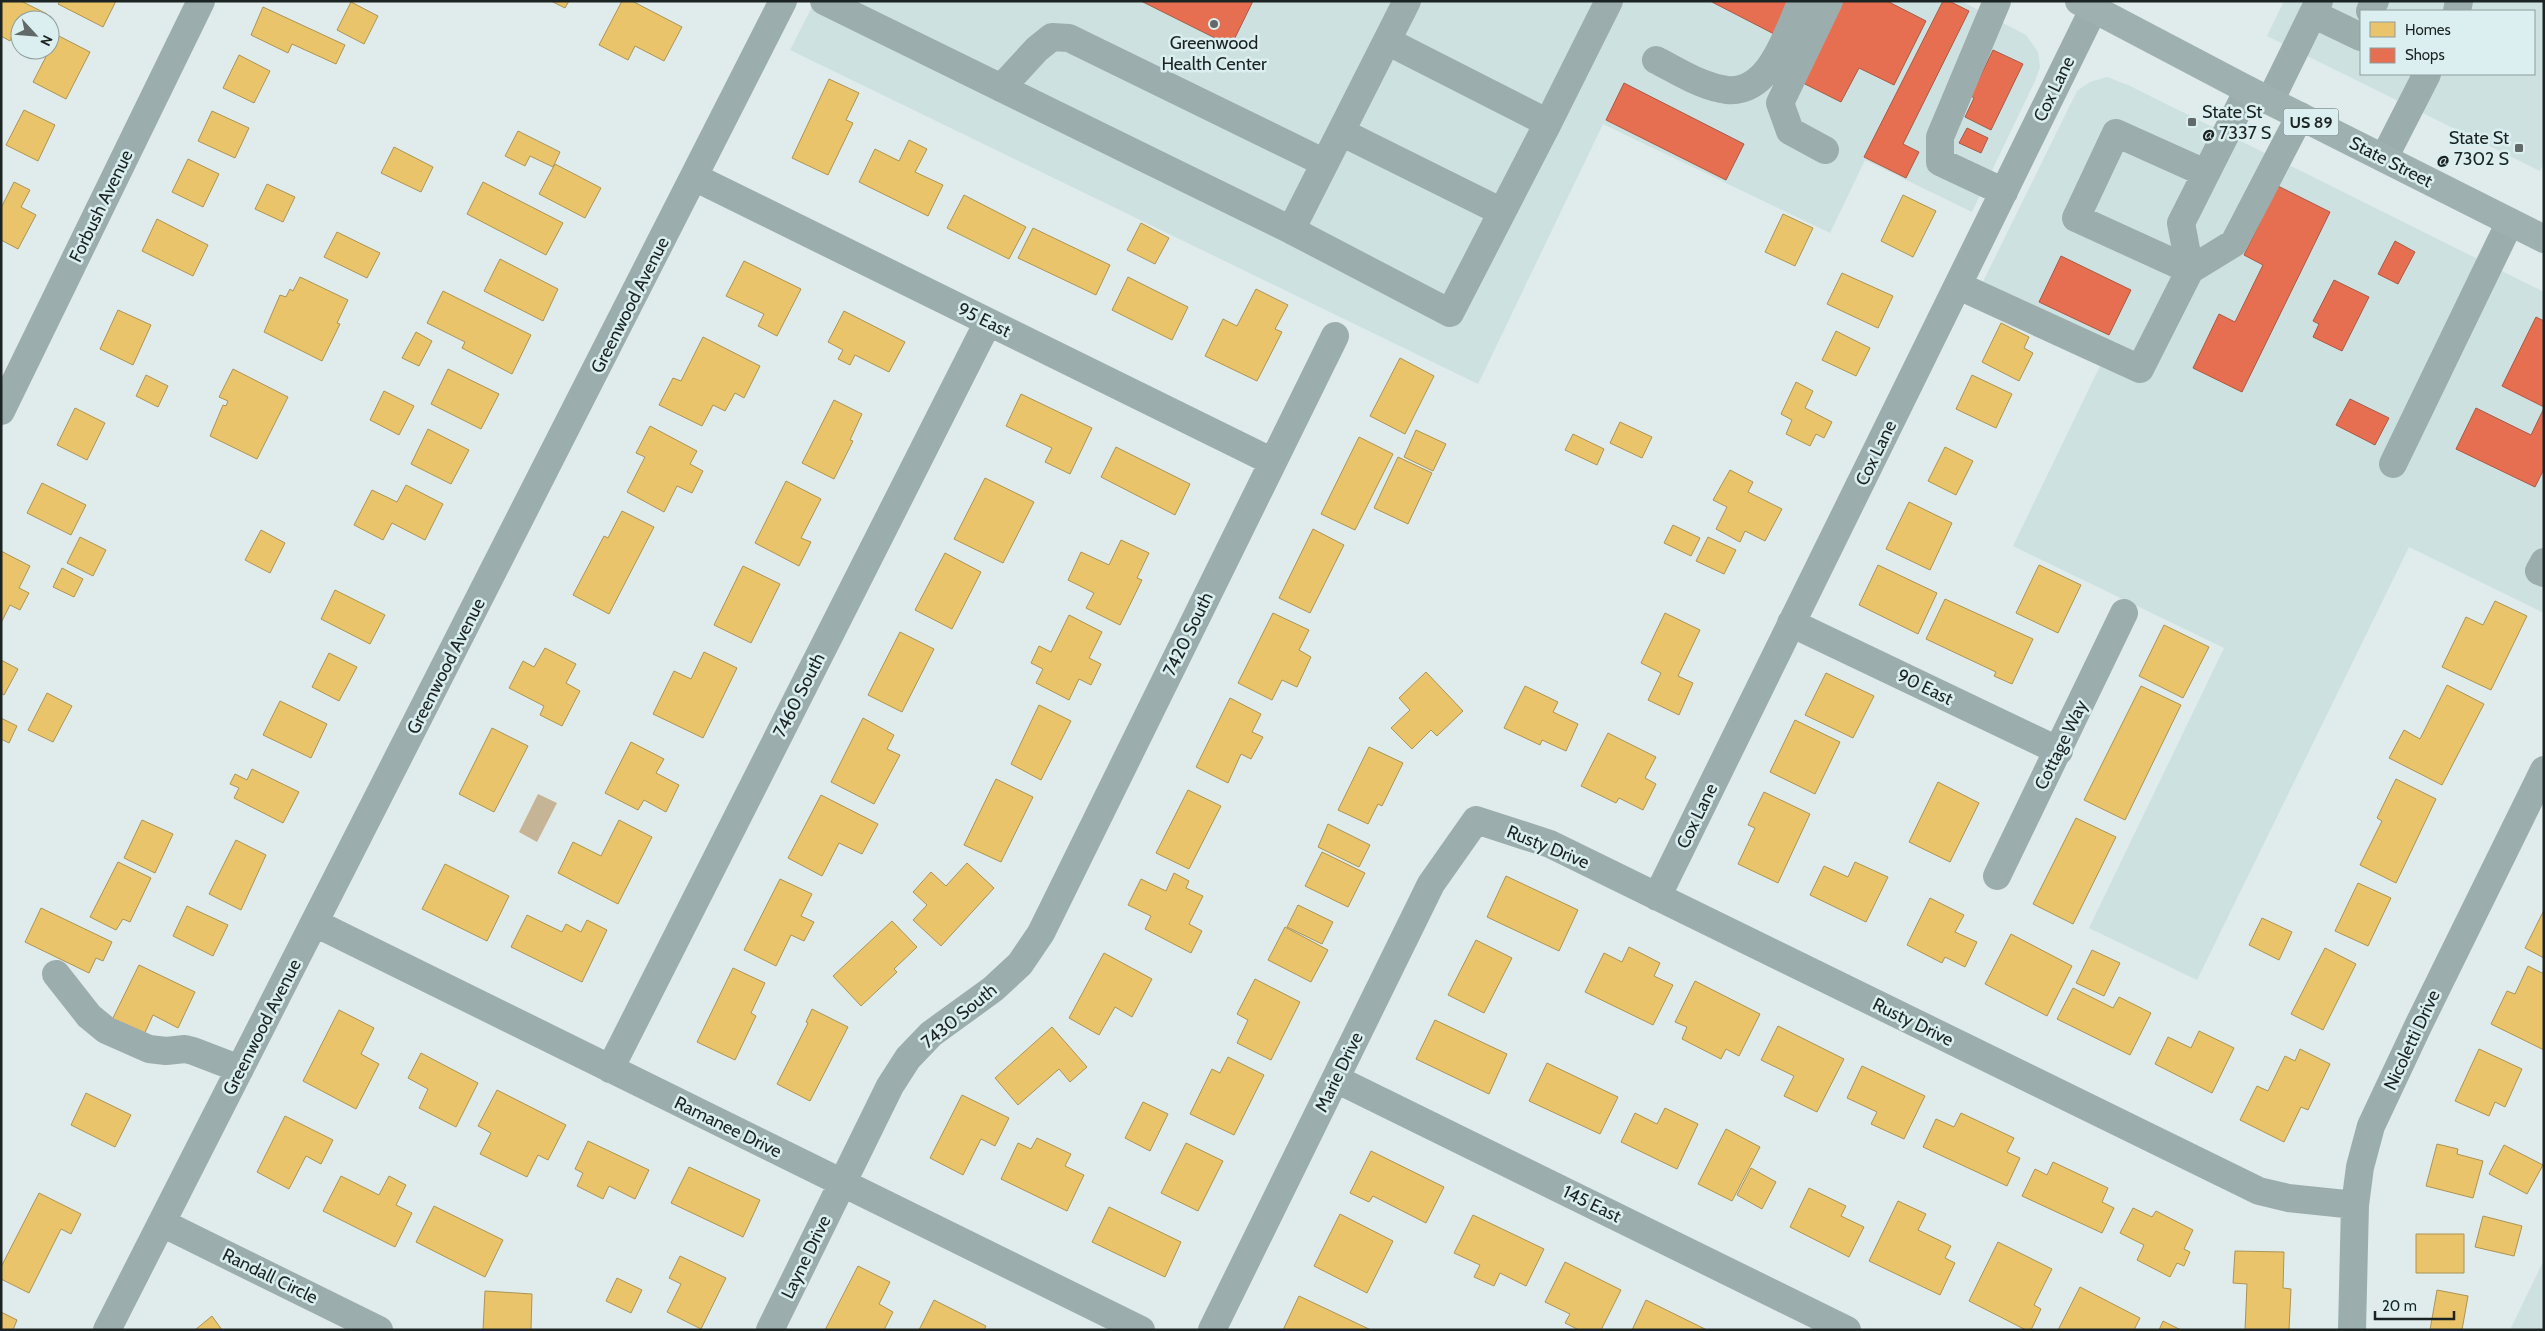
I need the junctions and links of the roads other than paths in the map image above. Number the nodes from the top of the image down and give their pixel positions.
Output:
1 (201, 1) edge
2 (784, 1) edge
3 (824, 1) edge
4 (1408, 1) edge
5 (1609, 1) edge
6 (1802, 1) edge
7 (1829, 1) edge
8 (1997, 1) edge
9 (2086, 5) edge
10 (2316, 7) edge
11 (2360, 34) edge
12 (1387, 42) junction
13 (1656, 60) dead end
14 (2426, 75) edge
15 (1000, 88) junction
16 (2259, 96) junction
17 (2300, 116) junction
18 (1548, 123) junction
19 (1341, 132) junction
20 (1825, 150) dead end
21 (2384, 158) junction
22 (1325, 163) junction
23 (2205, 173) junction
24 (694, 177) junction
25 (2004, 192) junction
26 (1502, 212) junction
27 (2510, 222) junction
28 (1291, 230) junction
29 (2544, 238) edge
30 (2190, 270) junction
31 (1959, 286) junction
32 (988, 322) junction
33 (1335, 336) dead end
34 (1, 411) edge
35 (1273, 462) junction
36 (2393, 464) dead end
37 (2544, 562) edge
38 (2544, 572) edge
39 (2124, 613) dead end
40 (1792, 622) junction
41 (2059, 751) junction
42 (2544, 770) edge
43 (1476, 820) joint
44 (1997, 876) dead end
45 (1657, 897) junction
46 (315, 923) junction
47 (1041, 933) joint
48 (56, 974) dead end
49 (240, 1069) junction
50 (610, 1069) junction
51 (1336, 1079) junction
52 (842, 1184) junction
53 (2355, 1205) junction
54 (162, 1223) junction
55 (107, 1330) edge
56 (379, 1330) edge
57 (770, 1330) edge
58 (1141, 1330) edge
59 (1212, 1330) edge
60 (1848, 1330) edge
61 (2352, 1330) edge

1 - 34 street, Forbush Avenue
2 - 24 street, Greenwood Avenue
3 - 15 street
4 - 12 street
5 - 18 street
6 - 13 street
7 - 20 street
8 - 25 street
9 - 16 main road, State Street / US 89
9 - 25 street, Cox Lane
10 - 11 street
10 - 16 street
12 - 18 street
12 - 19 street
14 - 21 street
15 - 22 street
15 - 28 street
16 - 17 main road, State Street / US 89
16 - 23 street
17 - 21 main road, State Street / US 89
17 - 30 street
18 - 26 street
19 - 22 street
19 - 26 street
21 - 27 main road, State Street / US 89
22 - 28 street
23 - 30 street
23 - 30 street
24 - 32 street, 95 East
24 - 46 street, Greenwood Avenue
25 - 31 street, Cox Lane
26 - 28 street
27 - 29 main road, State Street / US 89
27 - 36 street
30 - 31 street
31 - 40 street, Cox Lane
32 - 35 street, 95 East
32 - 50 street, 7460 South
33 - 35 street, 7420 South
35 - 47 street, 7420 South
37 - 38 street
39 - 41 street, Cottage Way
40 - 41 street, 90 East
40 - 45 street, Cox Lane
41 - 44 street, Cottage Way
42 - 53 street, Nicoletti Drive
43 - 45 street, Rusty Drive
43 - 51 street, Marie Drive
45 - 53 street, Rusty Drive
46 - 49 street, Greenwood Avenue
46 - 50 street, Ramanee Drive
47 - 52 street, 7430 South
48 - 49 street
49 - 54 street, Greenwood Avenue
50 - 52 street, Ramanee Drive
51 - 59 street, Marie Drive
51 - 60 street, 145 East
52 - 57 street, Layne Drive
52 - 58 street, Ramanee Drive
53 - 61 street, Nicoletti Drive
54 - 55 street, Greenwood Avenue
54 - 56 street, Randall Circle

